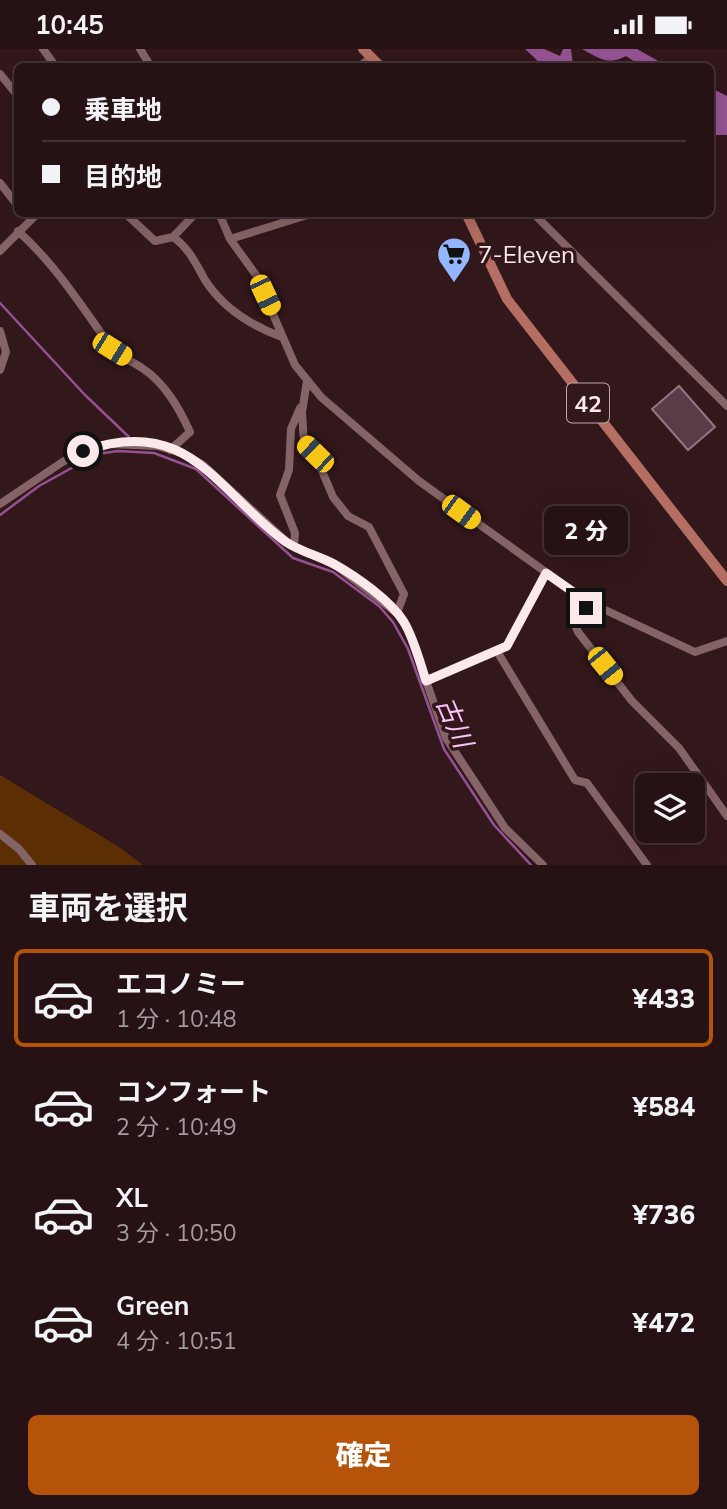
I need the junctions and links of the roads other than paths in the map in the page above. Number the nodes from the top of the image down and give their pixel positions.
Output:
1 (0, 73) edge
2 (14, 91) edge
3 (0, 183) edge
4 (14, 201) edge
5 (27, 217) edge
6 (129, 217) edge
7 (191, 217) edge
8 (221, 217) edge
9 (301, 217) edge
10 (468, 217) edge
11 (537, 217) edge
12 (18, 231) junction
13 (173, 237) junction
14 (230, 239) junction
15 (0, 251) edge
16 (0, 331) edge
17 (282, 337) junction
18 (0, 370) edge
19 (307, 381) junction
20 (303, 397) junction
21 (727, 406) edge
22 (170, 450) junction
23 (0, 504) edge
24 (294, 546) junction
25 (546, 573) junction
26 (727, 581) edge
27 (586, 601) junction
28 (398, 610) dead end
29 (727, 641) edge
30 (498, 653) junction
31 (426, 681) junction
32 (727, 815) edge
33 (0, 834) edge
34 (32, 865) edge
35 (544, 865) edge
36 (647, 865) edge

1 - 2 street
3 - 4 street
5 - 12 street
6 - 13 street
7 - 13 street
8 - 14 street
9 - 14 street
10 - 26 main road, 42
11 - 21 street
12 - 15 street
12 - 22 street
13 - 17 street
14 - 17 street
16 - 18 street
17 - 19 street
19 - 20 street
19 - 25 street
20 - 24 street
20 - 28 street
22 - 23 street
22 - 24 street
24 - 31 street
25 - 27 street
25 - 30 street
27 - 29 street
27 - 32 street
30 - 31 street
30 - 36 street
31 - 35 street
33 - 34 street

